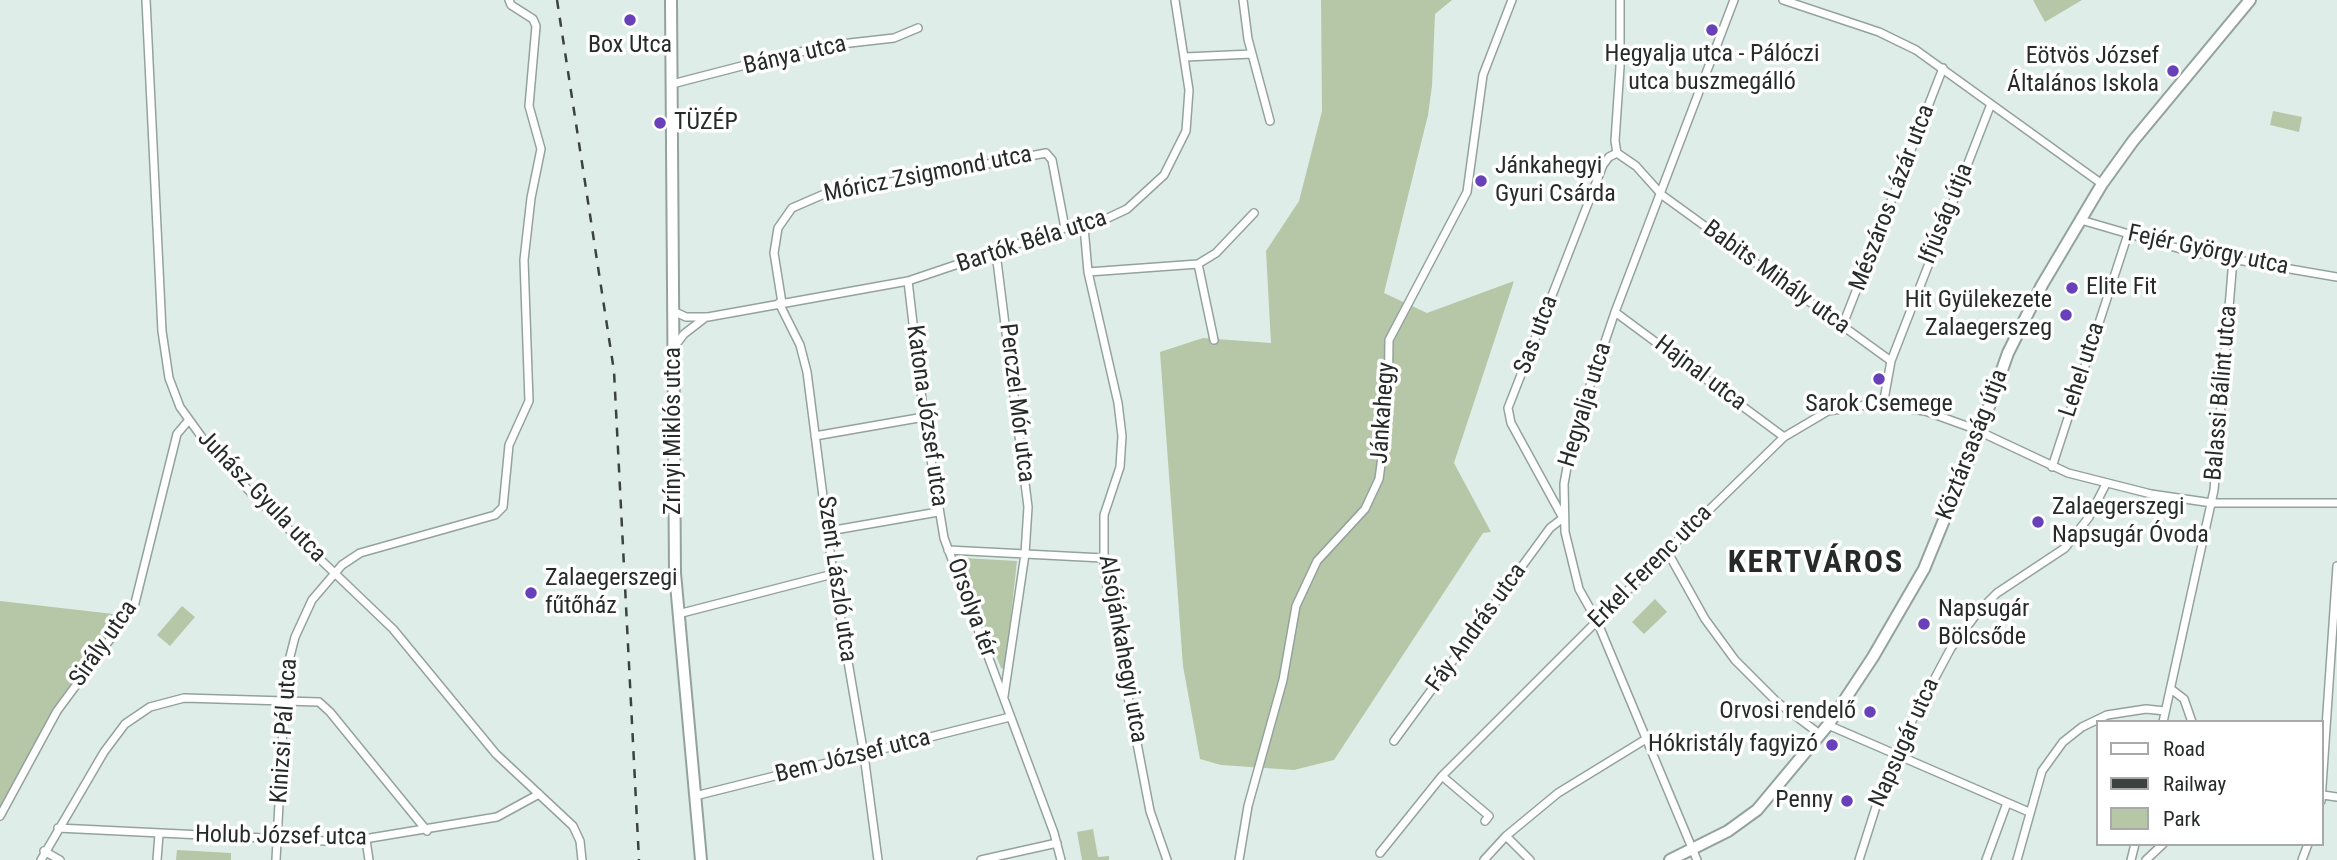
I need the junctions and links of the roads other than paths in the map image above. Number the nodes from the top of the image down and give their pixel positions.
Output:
1 (146, 0) edge
2 (509, 0) edge
3 (671, 0) edge
4 (1175, 0) edge
5 (1243, 0) edge
6 (1512, 0) edge
7 (1620, 0) edge
8 (1734, 0) edge
9 (1783, 0) edge
10 (2250, 0) edge
11 (918, 28) dead end
12 (1252, 54) junction
13 (1185, 57) junction
14 (1943, 68) junction
15 (672, 84) junction
16 (1991, 104) junction
17 (1270, 121) dead end
18 (1617, 153) junction
19 (2102, 184) junction
20 (1662, 195) junction
21 (1254, 213) dead end
22 (2081, 220) junction
23 (1084, 227) junction
24 (1065, 228) junction
25 (2128, 234) junction
26 (996, 253) junction
27 (2233, 259) junction
28 (1198, 264) junction
29 (1088, 272) junction
30 (2337, 277) edge
31 (908, 281) junction
32 (780, 303) junction
33 (673, 311) junction
34 (1615, 312) junction
35 (708, 317) junction
36 (1842, 327) junction
37 (1214, 340) dead end
38 (673, 347) junction
39 (1891, 361) junction
40 (1883, 405) junction
41 (924, 417) junction
42 (188, 421) junction
43 (1980, 432) junction
44 (815, 436) junction
45 (1784, 437) junction
46 (2052, 467) junction
47 (2106, 484) junction
48 (2212, 503) junction
49 (2337, 503) edge
50 (938, 512) junction
51 (1563, 518) junction
52 (829, 531) junction
53 (948, 550) junction
54 (1667, 551) junction
55 (1025, 554) junction
56 (1103, 558) junction
57 (2337, 566) edge
58 (335, 573) junction
59 (833, 574) junction
60 (678, 614) junction
61 (1597, 621) junction
62 (2171, 689) junction
63 (1004, 697) junction
64 (284, 699) junction
65 (2165, 711) junction
66 (1010, 717) junction
67 (2163, 720) edge
68 (2191, 720) edge
69 (1828, 725) junction
70 (1821, 735) junction
71 (1646, 739) junction
72 (1394, 741) dead end
73 (864, 755) junction
74 (1895, 755) junction
75 (1442, 776) junction
76 (2323, 783) edge
77 (539, 794) junction
78 (695, 796) junction
79 (2007, 803) junction
80 (2029, 812) junction
81 (0, 816) edge
82 (1485, 821) dead end
83 (58, 828) junction
84 (427, 831) junction
85 (159, 834) junction
86 (1506, 836) junction
87 (278, 839) junction
88 (366, 840) junction
89 (1057, 843) junction
90 (2161, 846) edge
91 (1692, 849) junction
92 (44, 851) junction
93 (1380, 853) dead end
94 (41, 860) edge
95 (60, 860) edge
96 (157, 860) edge
97 (276, 860) edge
98 (369, 860) edge
99 (582, 860) edge
100 (701, 860) edge
101 (878, 860) edge
102 (981, 860) edge
103 (1061, 860) edge
104 (1167, 860) edge
105 (1239, 860) edge
106 (1484, 860) edge
107 (1530, 860) edge
108 (1670, 860) edge
109 (1697, 860) edge
110 (1860, 860) edge
111 (1986, 860) edge
112 (2017, 860) edge
113 (2146, 860) edge

1 - 42 street, Juhász Gyula utca
2 - 58 street, Kinizsi Pál utca
3 - 15 street, Zrínyi Miklós utca
4 - 13 street, Bartók Béla utca
5 - 12 street
6 - 105 street, Jánkahegy
7 - 18 street
8 - 20 street, Hegyalja utca
9 - 14 street
10 - 19 street, Köztársaság útja
11 - 15 street, Bánya utca
12 - 13 street
12 - 17 street
13 - 23 street, Bartók Béla utca
14 - 16 street
14 - 36 street, Mészáros Lázár utca
15 - 33 street, Zrínyi Miklós utca
16 - 19 street
16 - 39 street, Ifjúság útja
18 - 20 street
18 - 51 street, Sas utca
19 - 22 street, Köztársaság útja
20 - 34 street, Hegyalja utca
20 - 36 street, Babits Mihály utca
21 - 28 street
22 - 25 street, Fejér György utca
22 - 43 street, Köztársaság útja
23 - 24 street, Bartók Béla utca
23 - 29 street, Alsójánkahegyi utca
24 - 26 street, Bartók Béla utca
24 - 32 street, Móricz Zsigmond utca
25 - 27 street, Fejér György utca
25 - 46 street, Lehel utca
26 - 31 street, Bartók Béla utca
26 - 55 street, Perczel Mór utca
27 - 30 street, Fejér György utca
27 - 48 street, Balassi Bálint utca
28 - 29 street
28 - 37 street
29 - 56 street, Alsójánkahegyi utca
31 - 32 street, Bartók Béla utca
31 - 41 street, Katona József utca
32 - 35 street, Bartók Béla utca
32 - 44 street, Szent László utca
33 - 35 street
33 - 38 street, Zrínyi Miklós utca
34 - 45 street, Hajnal utca
34 - 51 street, Hegyalja utca
35 - 38 street
36 - 39 street, Babits Mihály utca
38 - 60 street, Zrínyi Miklós utca
39 - 40 street, Ifjúság útja
40 - 43 street, Erkel Ferenc utca
40 - 45 street, Erkel Ferenc utca
41 - 44 street
41 - 50 street, Katona József utca
42 - 58 street, Juhász Gyula utca
42 - 81 street, Sirály utca
43 - 46 street, Erkel Ferenc utca
43 - 69 street, Köztársaság útja
44 - 52 street, Szent László utca
45 - 54 street, Erkel Ferenc utca
46 - 47 street, Erkel Ferenc utca
47 - 48 street, Erkel Ferenc utca
47 - 74 street, Napsugár utca
48 - 49 street, Erkel Ferenc utca
48 - 62 street, Balassi Bálint utca
50 - 52 street
50 - 53 street, Katona József utca
51 - 61 street, Hegyalja utca
51 - 72 street, Fáy András utca
52 - 59 street, Szent László utca
53 - 55 street, Orsolya tér
53 - 63 street, Orsolya tér
54 - 61 street, Erkel Ferenc utca
54 - 70 street
55 - 56 street, Orsolya tér
55 - 63 street, Orsolya tér
56 - 104 street, Alsójánkahegyi utca
57 - 76 street
58 - 64 street, Kinizsi Pál utca
58 - 77 street, Juhász Gyula utca
59 - 60 street
59 - 73 street, Szent László utca
60 - 78 street, Zrínyi Miklós utca
61 - 71 street, Hegyalja utca
61 - 75 street, Erkel Ferenc utca
62 - 65 street, Balassi Bálint utca
62 - 68 street
63 - 66 street, Orsolya tér
64 - 83 street
64 - 84 street
64 - 87 street, Kinizsi Pál utca
65 - 67 street, Balassi Bálint utca
65 - 80 street
66 - 73 street, Bem József utca
66 - 89 street, Orsolya tér
69 - 70 street, Köztársaság útja
69 - 74 street
70 - 91 street, Köztársaság útja
71 - 86 street
71 - 91 street, Hegyalja utca
73 - 78 street, Bem József utca
73 - 101 street, Szent László utca
74 - 79 street
74 - 110 street, Napsugár utca
75 - 82 street
75 - 93 street, Erkel Ferenc utca
77 - 84 street, Holub József utca
77 - 99 street, Juhász Gyula utca
78 - 100 street, Zrínyi Miklós utca
79 - 80 street
79 - 111 street
80 - 112 street
83 - 85 street, Holub József utca
83 - 92 street
84 - 88 street, Holub József utca
85 - 87 street, Holub József utca
85 - 96 street
86 - 106 street
86 - 107 street
87 - 88 street, Holub József utca
87 - 97 street, Kinizsi Pál utca
88 - 98 street
89 - 102 street
89 - 103 street, Orsolya tér
90 - 113 street
91 - 108 street, Köztársaság útja
91 - 109 street, Hegyalja utca
92 - 94 street
92 - 95 street

